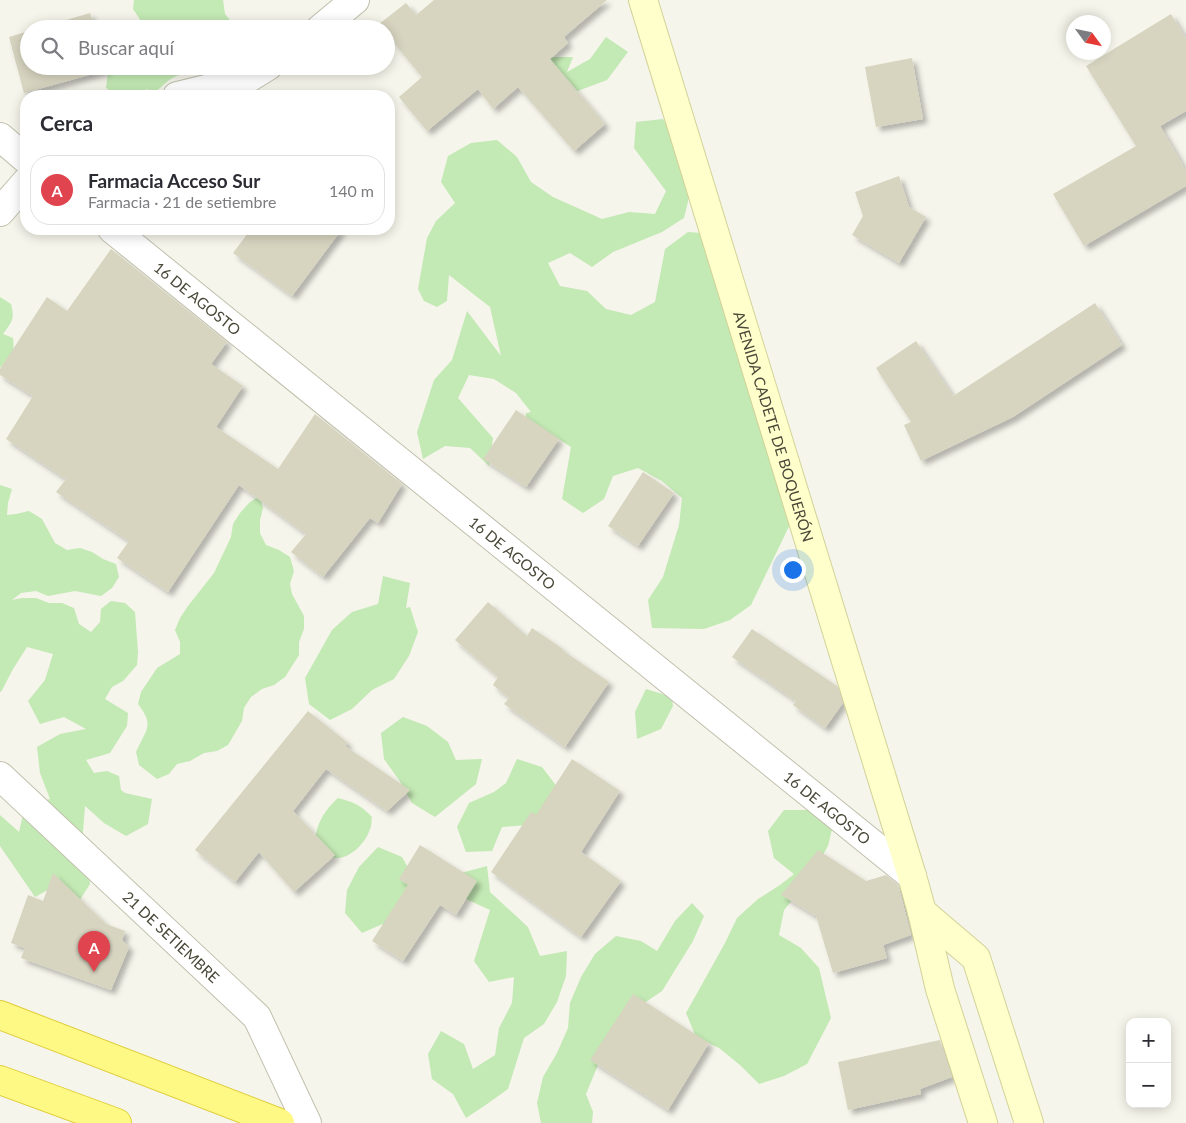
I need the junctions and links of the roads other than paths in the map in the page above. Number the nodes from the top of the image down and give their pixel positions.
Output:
1 (355, 0) edge
2 (643, 0) edge
3 (331, 20) edge
4 (253, 75) edge
5 (202, 90) edge
6 (0, 137) edge
7 (20, 154) edge
8 (20, 189) edge
9 (0, 212) edge
10 (119, 235) edge
11 (0, 776) edge
12 (912, 876) junction
13 (922, 912) junction
14 (0, 1015) edge
15 (0, 1080) edge
16 (117, 1123) edge
17 (280, 1123) edge
18 (307, 1123) edge
19 (983, 1123) edge
20 (1029, 1123) edge

1 - 3 street
2 - 12 main road, AVENIDA CADETE DE BOQUERÓN
4 - 5 street
6 - 7 street
8 - 9 street
10 - 12 street, 16 DE AGOSTO
11 - 18 street, 21 DE SETIEMBRE
12 - 13 main road, AVENIDA CADETE DE BOQUERÓN
13 - 19 main road, AVENIDA CADETE DE BOQUERÓN
13 - 20 main road
14 - 17 highway
15 - 16 highway

